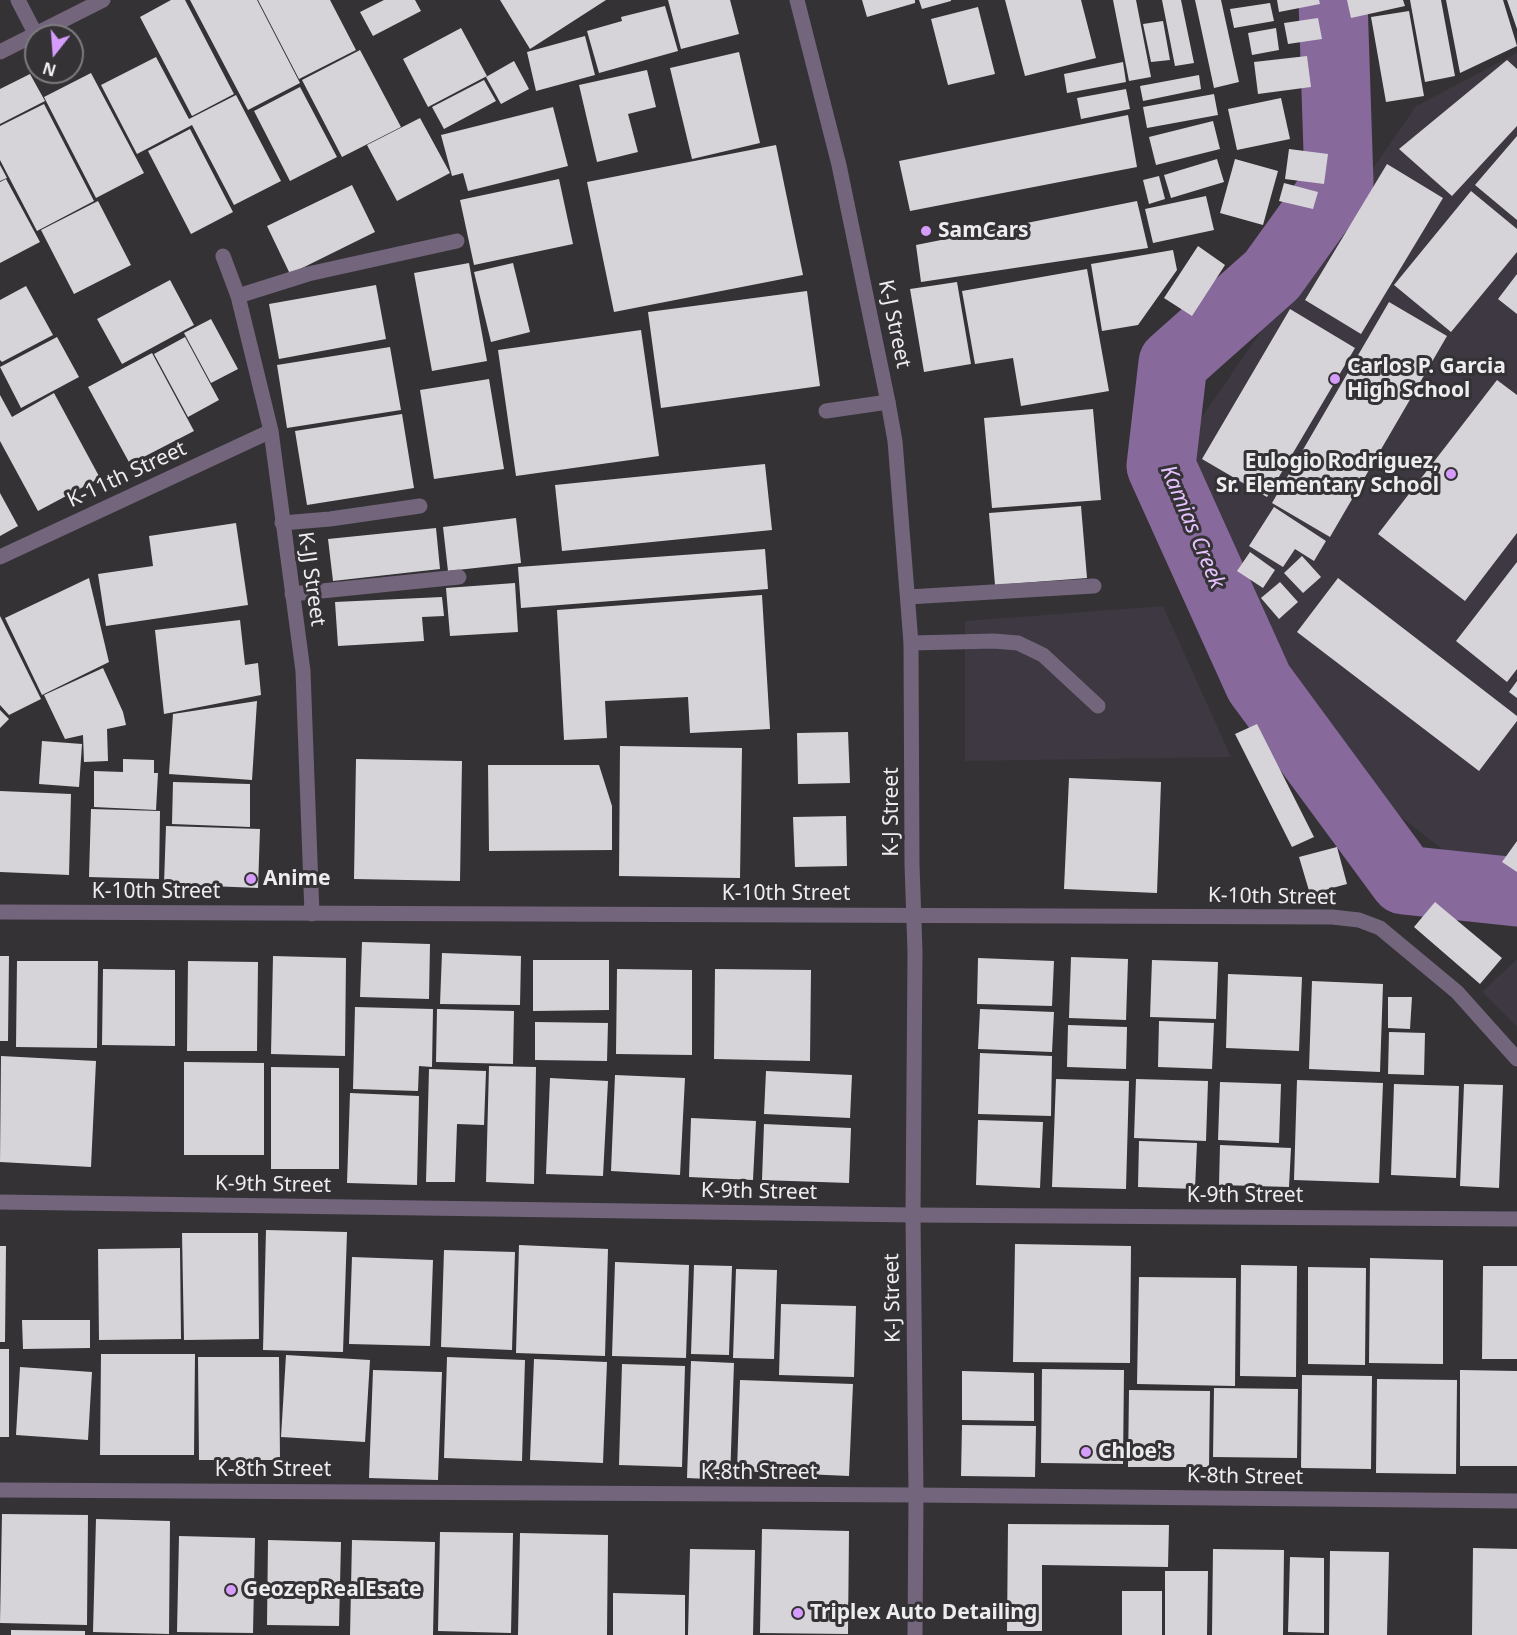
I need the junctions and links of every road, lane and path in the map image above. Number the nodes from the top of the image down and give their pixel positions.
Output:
1 (18, 0) edge
2 (103, 0) edge
3 (797, 0) edge
4 (30, 24) edge
5 (54, 24) edge
6 (24, 39) edge
7 (0, 52) edge
8 (457, 241) dead end
9 (223, 256) dead end
10 (238, 296) junction
11 (888, 402) junction
12 (826, 411) dead end
13 (271, 431) junction
14 (420, 506) dead end
15 (282, 523) junction
16 (0, 557) edge
17 (459, 577) dead end
18 (1094, 586) dead end
19 (292, 594) junction
20 (908, 597) junction
21 (911, 643) junction
22 (1098, 706) dead end
23 (0, 912) edge
24 (312, 914) junction
25 (914, 915) junction
26 (1517, 1059) edge
27 (0, 1202) edge
28 (913, 1215) junction
29 (1517, 1219) edge
30 (0, 1490) edge
31 (916, 1495) junction
32 (1517, 1501) edge
33 (915, 1635) edge

1 - 4 street
2 - 5 street
3 - 11 street, K-J Street
6 - 7 street
8 - 10 street
9 - 10 street, K-JJ Street
10 - 13 street, K-JJ Street
11 - 12 street
11 - 20 street, K-J Street
13 - 15 street, K-JJ Street
13 - 16 street, K-11th Street
14 - 15 street
15 - 19 street, K-JJ Street
17 - 19 street
18 - 20 street
19 - 24 street, K-JJ Street
20 - 21 street, K-J Street
21 - 22 street
21 - 25 street, K-J Street
23 - 24 street, K-10th Street
24 - 25 street, K-10th Street
25 - 26 street, K-10th Street
25 - 28 street, K-J Street
27 - 28 street, K-9th Street
28 - 29 street, K-9th Street
28 - 31 street, K-J Street
30 - 31 street, K-8th Street
31 - 32 street, K-8th Street
31 - 33 street, K-J Street

